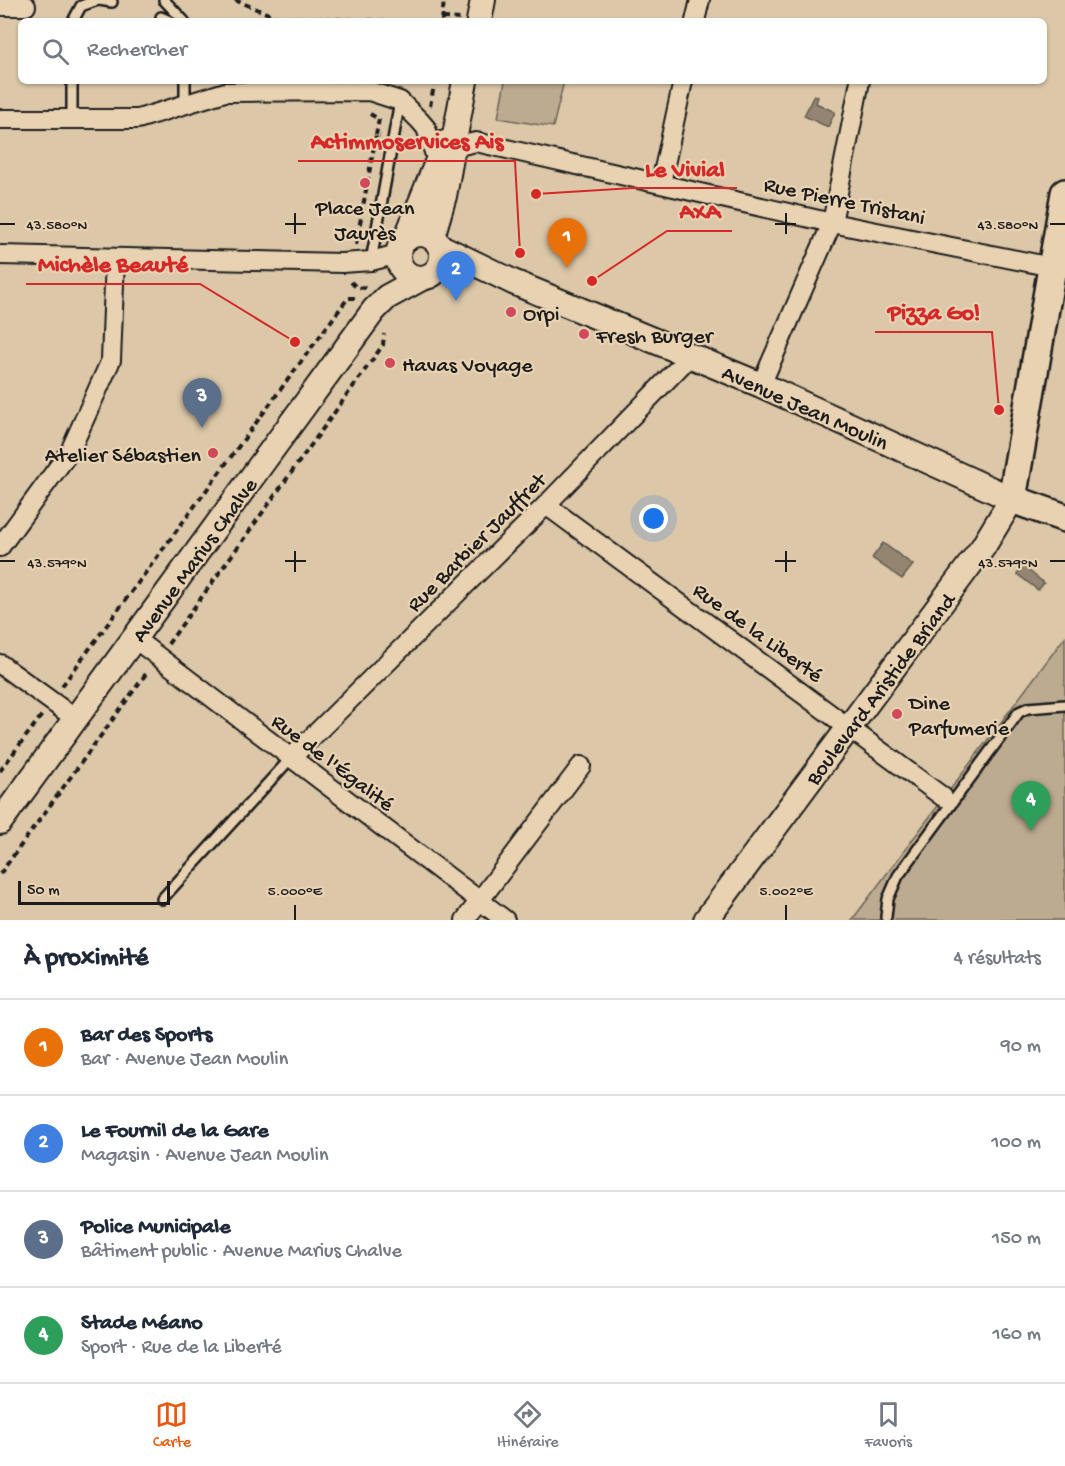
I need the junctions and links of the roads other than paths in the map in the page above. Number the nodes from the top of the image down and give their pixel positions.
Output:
1 (80, 0) edge
2 (98, 0) edge
3 (164, 0) edge
4 (483, 0) edge
5 (700, 0) edge
6 (112, 2) dead end
7 (0, 6) edge
8 (26, 6) dead end
9 (74, 18) edge
10 (75, 18) edge
11 (181, 18) edge
12 (480, 18) edge
13 (696, 18) edge
14 (72, 84) edge
15 (185, 84) edge
16 (464, 84) edge
17 (681, 84) edge
18 (859, 84) edge
19 (400, 102) junction
20 (185, 104) junction
21 (0, 119) edge
22 (72, 120) junction
23 (449, 143) junction
24 (661, 183) junction
25 (1065, 193) edge
26 (832, 223) junction
27 (436, 242) junction
28 (401, 253) junction
29 (0, 255) edge
30 (115, 259) junction
31 (371, 261) junction
32 (1058, 268) edge
33 (427, 276) junction
34 (513, 282) junction
35 (387, 297) junction
36 (691, 355) junction
37 (761, 385) junction
38 (1012, 499) junction
39 (546, 505) junction
40 (1065, 518) edge
41 (0, 547) edge
42 (135, 639) junction
43 (0, 664) edge
44 (1065, 705) edge
45 (76, 719) junction
46 (849, 727) junction
47 (291, 758) junction
48 (581, 766) dead end
49 (947, 800) junction
50 (0, 822) edge
51 (162, 899) dead end
52 (479, 900) junction
53 (886, 917) dead end
54 (465, 920) edge
55 (505, 920) edge
56 (706, 920) edge

1 - 9 lane
2 - 6 lane
2 - 10 lane
3 - 11 lane
4 - 12 main road
5 - 13 street
7 - 8 street
14 - 22 lane
15 - 20 lane
16 - 23 main road
17 - 24 street
18 - 26 street
19 - 20 street
19 - 23 street
19 - 31 lane
20 - 22 street
21 - 22 street
23 - 24 street, Rue Pierre Tristani
23 - 27 main road
23 - 28 main road
24 - 26 street, Rue Pierre Tristani
25 - 32 main road, Boulevard Aristide Briand
26 - 32 street, Rue Pierre Tristani
26 - 37 street
27 - 28 main road
27 - 33 main road
27 - 34 main road, Avenue Jean Moulin
28 - 31 street
28 - 33 main road
28 - 35 main road, Avenue Marius Chalve
29 - 30 street
30 - 31 street
30 - 41 street
32 - 38 main road, Boulevard Aristide Briand
33 - 34 main road, Avenue Jean Moulin
33 - 35 main road, Avenue Marius Chalve
34 - 36 main road, Avenue Jean Moulin
35 - 42 main road, Avenue Marius Chalve
36 - 37 main road, Avenue Jean Moulin
36 - 39 street, Rue Barbier Jauffret
37 - 38 main road, Avenue Jean Moulin
38 - 40 main road, Avenue Jean Moulin
38 - 46 main road, Boulevard Aristide Briand
39 - 46 street, Rue de la Liberté
39 - 47 street, Rue Barbier Jauffret
42 - 45 main road, Avenue Marius Chalve
42 - 47 street, Rue de l'Égalité
43 - 45 street
44 - 49 lane
45 - 50 main road, Avenue Marius Chalve
46 - 49 street, Rue de la Liberté
46 - 56 main road, Boulevard Aristide Briand
47 - 51 lane
47 - 52 street, Rue de l'Égalité
48 - 52 street
49 - 53 lane
52 - 54 street
52 - 55 street, Rue de l'Égalité

